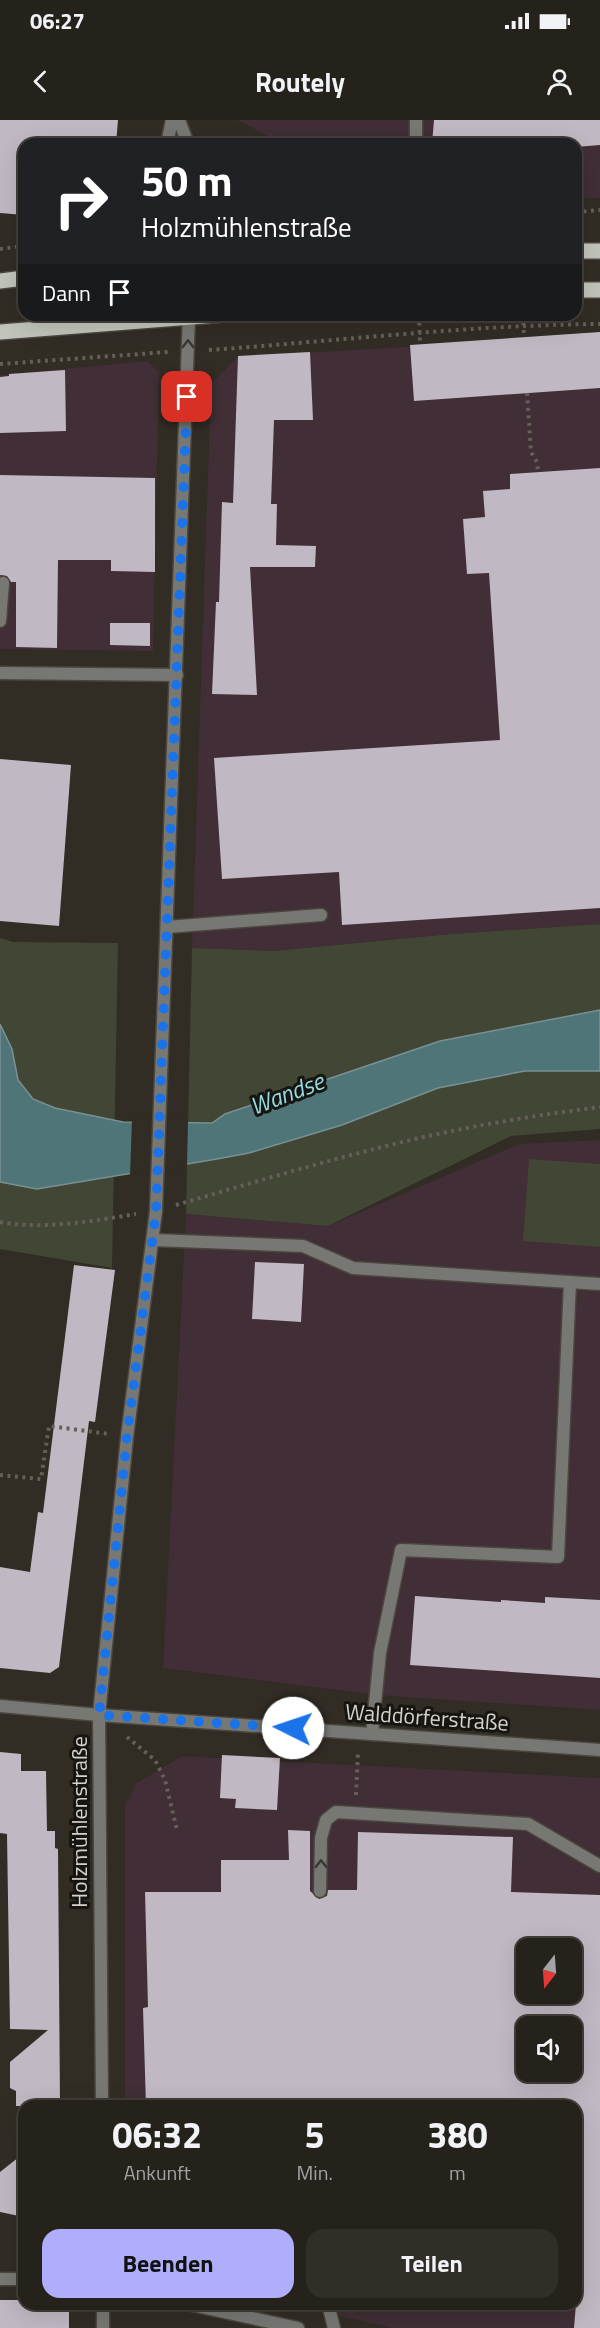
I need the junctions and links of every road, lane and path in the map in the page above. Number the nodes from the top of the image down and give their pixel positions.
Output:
1 (172, 120) edge
2 (179, 120) edge
3 (416, 120) edge
4 (168, 138) edge
5 (186, 138) edge
6 (416, 138) edge
7 (600, 210) edge
8 (582, 212) edge
9 (18, 247) edge
10 (0, 249) edge
11 (582, 251) edge
12 (600, 251) edge
13 (18, 278) edge
14 (0, 280) edge
15 (582, 290) edge
16 (600, 290) edge
17 (129, 321) edge
18 (188, 321) edge
19 (419, 321) edge
20 (524, 321) edge
21 (600, 324) edge
22 (524, 326) junction
23 (0, 332) edge
24 (420, 333) junction
25 (524, 337) dead end
26 (420, 344) dead end
27 (209, 350) dead end
28 (172, 352) dead end
29 (0, 363) edge
30 (527, 393) dead end
31 (537, 472) dead end
32 (3, 583) dead end
33 (0, 621) edge
34 (0, 673) edge
35 (177, 675) junction
36 (321, 915) dead end
37 (167, 927) junction
38 (600, 1107) edge
39 (156, 1211) junction
40 (0, 1222) edge
41 (154, 1240) junction
42 (570, 1282) junction
43 (600, 1284) edge
44 (127, 1437) junction
45 (0, 1475) edge
46 (0, 1706) edge
47 (99, 1715) junction
48 (372, 1734) junction
49 (600, 1750) edge
50 (156, 1760) dead end
51 (358, 1771) dead end
52 (357, 1786) dead end
53 (177, 1830) dead end
54 (600, 1866) edge
55 (320, 1891) dead end
56 (102, 2100) edge
57 (0, 2278) edge
58 (18, 2279) edge
59 (103, 2310) edge
60 (215, 2310) edge
61 (330, 2310) edge
62 (103, 2328) edge
63 (298, 2328) edge
64 (334, 2328) edge

1 - 4 street
2 - 5 street
3 - 6 street
7 - 8 path
9 - 10 path
11 - 12 main road
13 - 14 main road
15 - 16 main road
17 - 23 main road
35 -> 18 street, Holzmühlenstraße
19 - 24 path
20 - 22 path
21 - 22 path
22 - 24 path
22 - 25 path
24 - 26 path
24 - 27 path
28 - 29 path
30 - 31 path
32 - 33 street
34 - 35 street
35 - 37 street, Holzmühlenstraße
36 - 37 street
37 - 39 street, Holzmühlenstraße
38 - 39 path
39 - 40 path
39 - 41 street, Holzmühlenstraße
41 - 42 street
41 - 44 street, Holzmühlenstraße
42 - 43 street
42 - 48 street
44 - 45 path
44 - 47 street, Holzmühlenstraße
46 - 47 street, Walddörferstraße
47 - 48 street, Walddörferstraße
47 - 56 street, Holzmühlenstraße
48 - 49 street, Walddörferstraße
50 - 53 path
51 - 52 path
55 -> 54 street
57 - 58 street
59 - 62 street
60 - 63 street
61 - 64 street

